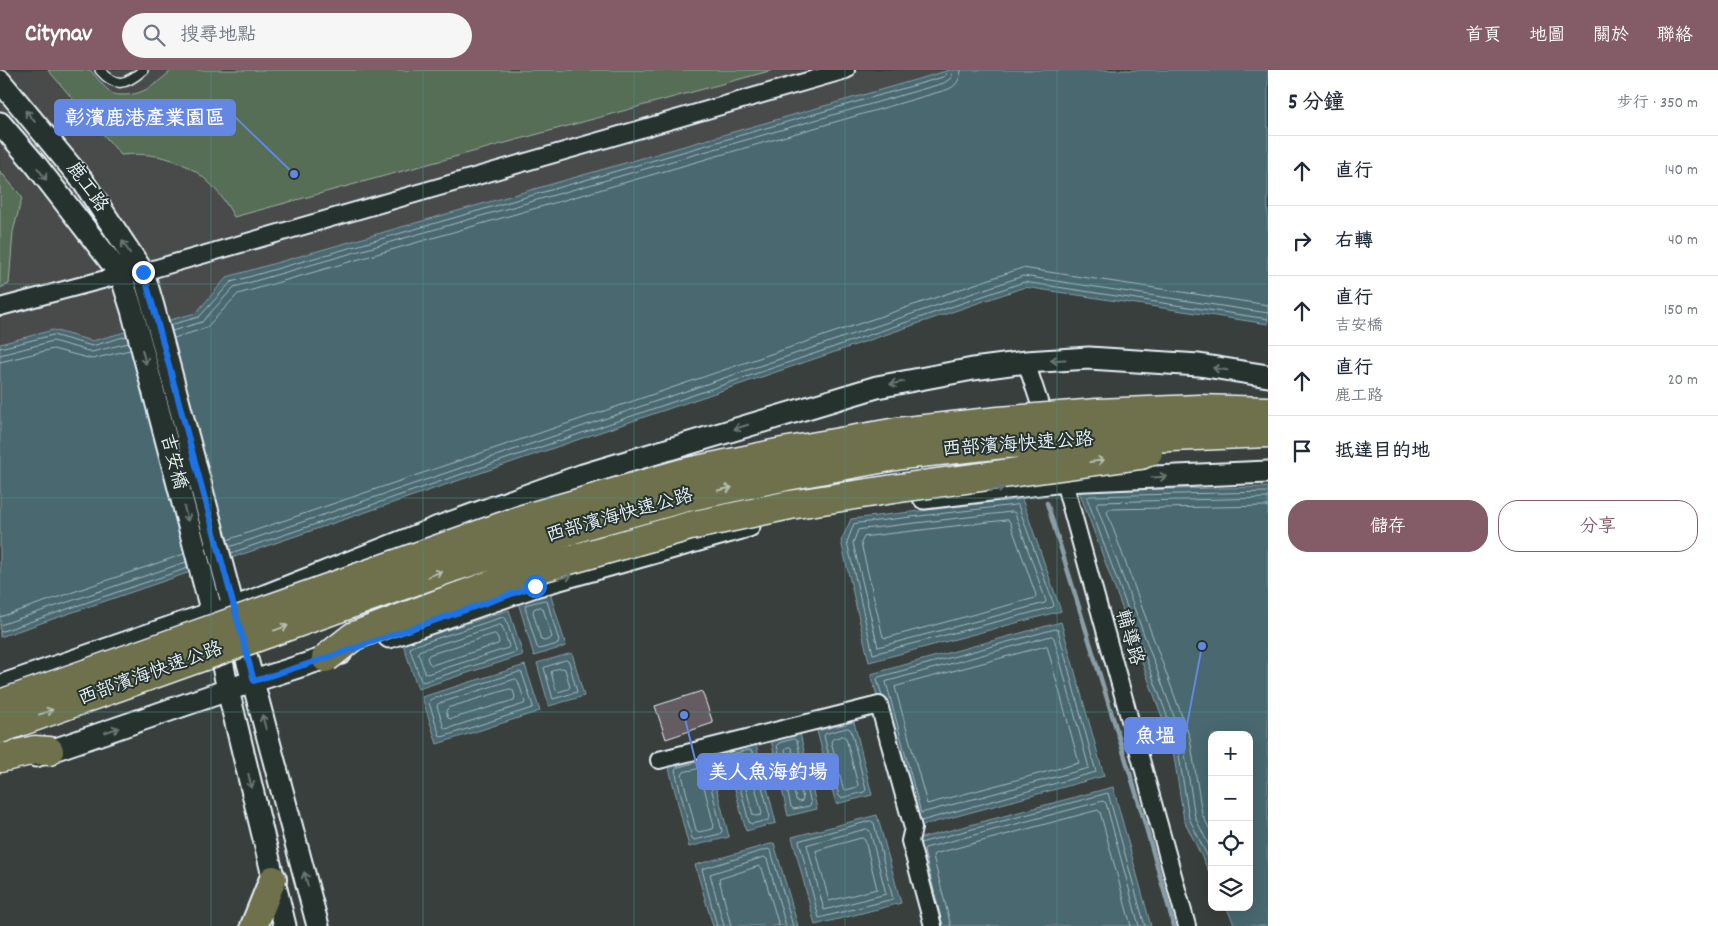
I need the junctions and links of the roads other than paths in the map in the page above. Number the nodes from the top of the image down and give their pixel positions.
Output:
1 (100, 70) edge
2 (143, 70) edge
3 (846, 70) edge
4 (0, 81) edge
5 (0, 123) edge
6 (143, 272) junction
7 (121, 275) junction
8 (153, 306) joint
9 (0, 307) edge
10 (132, 310) joint
11 (1026, 362) junction
12 (1268, 376) edge
13 (1198, 409) junction
14 (1268, 411) edge
15 (1268, 433) edge
16 (1192, 436) junction
17 (1268, 472) edge
18 (1064, 481) junction
19 (303, 581) junction
20 (234, 608) junction
21 (212, 614) junction
22 (326, 658) junction
23 (254, 681) junction
24 (0, 686) edge
25 (228, 690) junction
26 (0, 704) edge
27 (0, 729) edge
28 (49, 751) junction
29 (0, 758) edge
30 (660, 760) dead end
31 (0, 768) edge
32 (273, 879) junction
33 (254, 926) edge
34 (285, 926) edge
35 (318, 926) edge
36 (933, 926) edge
37 (1188, 926) edge

1 - 2 lane
3 - 6 street
6 -> 4 street, 鹿工路
5 -> 7 street, 鹿工路
6 - 7 street
6 - 8 street, 鹿工路
7 - 9 street
7 - 10 street, 鹿工路
8 - 20 street, 吉安橋
10 -> 21 street, 吉安橋
12 -> 11 street
11 - 18 street, 輔導路
11 -> 19 street
13 - 14 highway, 西部濱海快速公路, bridge
13 - 19 highway, bridge
13 - 26 highway, 西部濱海快速公路, bridge
15 - 16 highway, 西部濱海快速公路, bridge
22 -> 16 highway, bridge
27 -> 16 highway, 西部濱海快速公路, bridge
18 -> 17 street
22 -> 18 street
18 - 37 street, 輔導路
19 - 20 street
20 - 21 street
20 - 23 street, 吉安橋
21 - 24 street
21 - 25 street, 吉安橋
22 - 23 street
23 - 25 street
35 -> 23 street, 吉安橋
28 -> 25 street
25 -> 32 street, 吉安橋
28 - 29 highway
28 - 31 street
30 - 36 street
32 - 33 main road
32 - 34 street, 吉安橋

